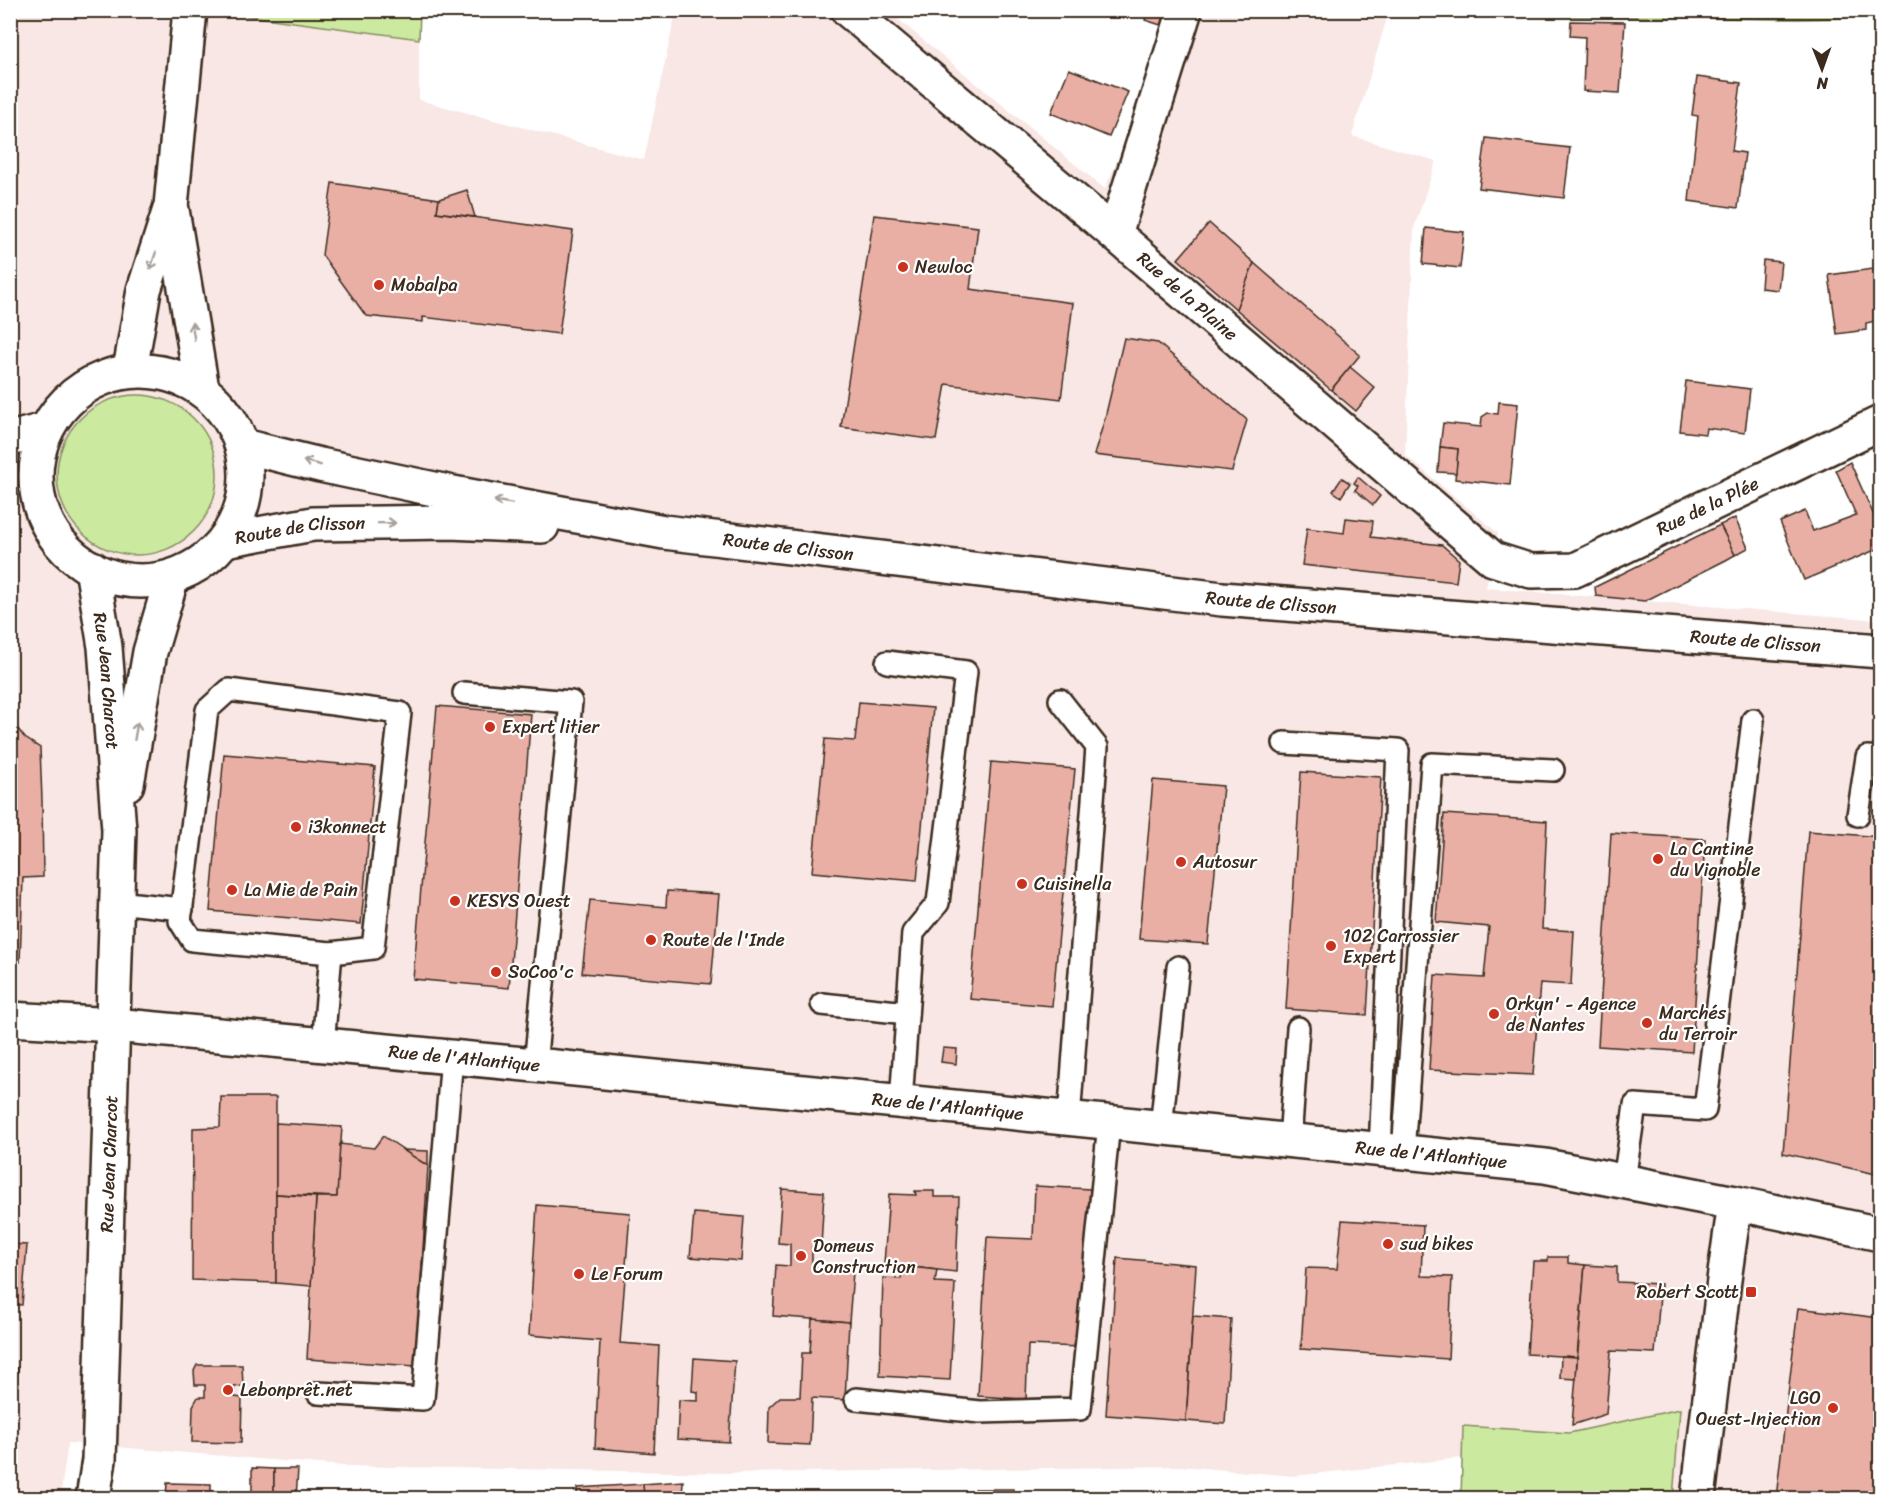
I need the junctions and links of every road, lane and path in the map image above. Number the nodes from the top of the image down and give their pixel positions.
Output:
1 (190, 10) edge
2 (848, 10) edge
3 (1185, 10) edge
4 (171, 206) junction
5 (1115, 234) junction
6 (130, 370) junction
7 (202, 389) junction
8 (1881, 423) edge
9 (44, 430) junction
10 (10, 439) edge
11 (243, 446) junction
12 (10, 506) edge
13 (45, 519) junction
14 (664, 532) junction
15 (225, 540) junction
16 (92, 568) junction
17 (1531, 571) joint
18 (172, 577) junction
19 (1881, 651) edge
20 (887, 662) dead end
21 (464, 693) dead end
22 (1060, 700) dead end
23 (1754, 720) dead end
24 (1284, 743) dead end
25 (1881, 758) edge
26 (1553, 770) dead end
27 (1858, 815) dead end
28 (119, 830) junction
29 (117, 902) junction
30 (182, 909) junction
31 (331, 953) junction
32 (1178, 967) dead end
33 (822, 1004) dead end
34 (907, 1013) junction
35 (10, 1019) edge
36 (114, 1025) junction
37 (1298, 1028) dead end
38 (323, 1045) junction
39 (452, 1058) junction
40 (535, 1065) junction
41 (901, 1102) junction
42 (1069, 1119) junction
43 (1109, 1123) junction
44 (1161, 1128) junction
45 (1290, 1141) junction
46 (1391, 1151) junction
47 (1624, 1181) junction
48 (1735, 1203) junction
49 (1881, 1234) edge
50 (318, 1393) dead end
51 (856, 1399) dead end
52 (93, 1498) edge
53 (1698, 1498) edge

1 - 4 street
2 - 5 street, Rue de la Plaine
3 - 5 street
4 -> 6 street
7 -> 4 street
5 - 17 street, Rue de la Plaine
6 - 7 street
6 - 9 street
7 - 11 street
8 - 17 street, Rue de la Plée
9 - 10 street
9 - 13 street
14 -> 11 street, Route de Clisson
11 - 15 street
12 - 13 street
13 - 16 street
15 -> 14 street, Route de Clisson
14 - 19 street, Route de Clisson
15 - 18 street
16 - 18 street
16 - 28 street, Rue Jean Charcot
28 -> 18 street, Rue Jean Charcot
20 - 34 lane
21 - 40 lane
22 - 42 lane
23 - 47 lane
24 - 46 lane
25 - 27 lane
26 - 46 lane
28 - 29 street, Rue Jean Charcot
29 - 30 lane
29 - 36 street, Rue Jean Charcot
30 - 31 lane
30 - 31 lane
31 - 38 lane
32 - 44 lane
33 - 34 lane
34 - 41 lane
35 - 36 street, Rue de l'Atlantique
36 - 38 street, Rue de l'Atlantique
36 - 52 street, Rue Jean Charcot
37 - 45 lane
38 - 39 street, Rue de l'Atlantique
39 - 40 street, Rue de l'Atlantique
39 - 50 lane
40 - 41 street, Rue de l'Atlantique
41 - 42 street, Rue de l'Atlantique
42 - 43 street, Rue de l'Atlantique
43 - 44 street, Rue de l'Atlantique
43 - 51 lane
44 - 45 street, Rue de l'Atlantique
45 - 46 street, Rue de l'Atlantique
46 - 47 street, Rue de l'Atlantique
47 - 48 street, Rue de l'Atlantique
48 - 49 street, Rue de l'Atlantique
48 - 53 street

